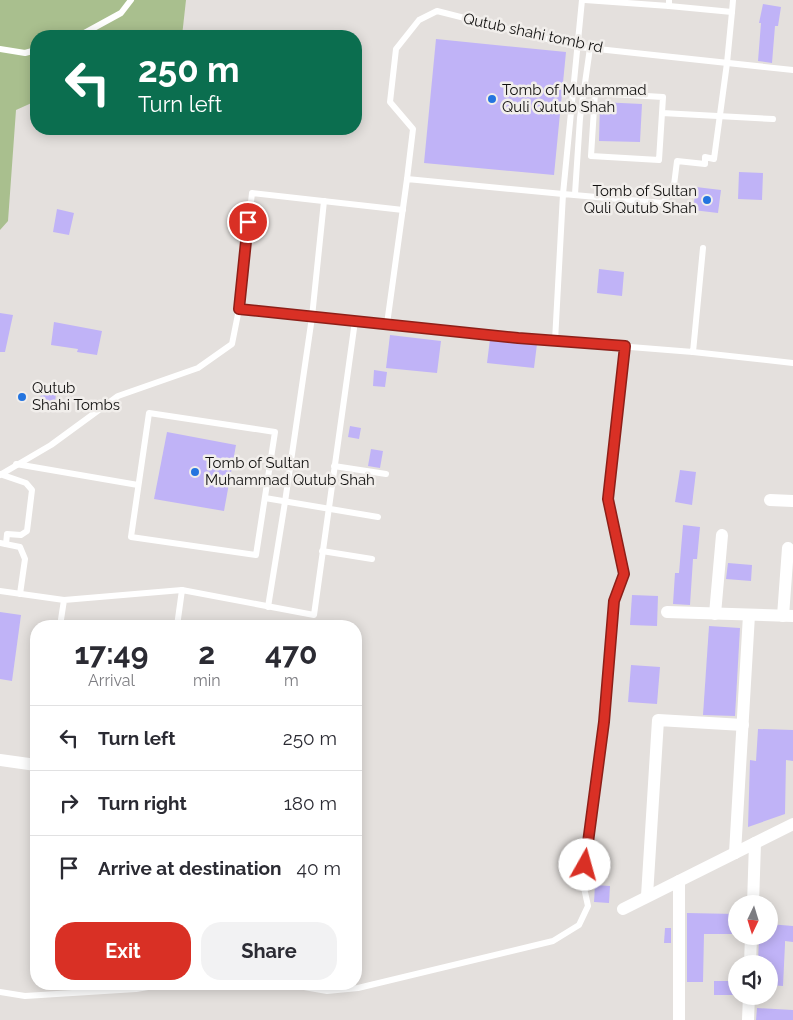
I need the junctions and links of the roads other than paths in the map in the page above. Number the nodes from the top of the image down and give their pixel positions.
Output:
1 (131, 0) edge
2 (584, 0) edge
3 (734, 0) edge
4 (669, 3) edge
5 (732, 12) junction
6 (90, 30) edge
7 (579, 46) junction
8 (590, 48) junction
9 (0, 49) edge
10 (30, 52) edge
11 (727, 63) junction
12 (793, 70) edge
13 (662, 112) junction
14 (720, 116) junction
15 (580, 118) junction
16 (594, 119) junction
17 (773, 119) dead end
18 (407, 179) junction
19 (563, 194) junction
20 (575, 194) junction
21 (324, 201) junction
22 (403, 210) junction
23 (703, 248) dead end
24 (239, 309) junction
25 (312, 317) junction
26 (354, 322) junction
27 (387, 324) junction
28 (555, 341) junction
29 (625, 346) junction
30 (693, 352) junction
31 (793, 363) edge
32 (16, 464) junction
33 (334, 466) junction
34 (0, 474) edge
35 (386, 474) dead end
36 (138, 485) junction
37 (265, 498) junction
38 (770, 500) dead end
39 (793, 501) edge
40 (286, 502) junction
41 (328, 509) junction
42 (378, 517) dead end
43 (722, 535) dead end
44 (3, 544) edge
45 (788, 548) dead end
46 (322, 551) junction
47 (372, 559) dead end
48 (182, 590) junction
49 (0, 591) edge
50 (20, 594) junction
51 (64, 600) junction
52 (268, 607) junction
53 (667, 612) dead end
54 (715, 614) junction
55 (749, 615) junction
56 (788, 616) edge
57 (61, 620) edge
58 (178, 620) edge
59 (743, 725) junction
60 (0, 760) edge
61 (30, 764) edge
62 (793, 824) edge
63 (755, 843) junction
64 (736, 853) junction
65 (679, 881) junction
66 (753, 895) edge
67 (647, 896) junction
68 (624, 909) dead end
69 (362, 987) edge
70 (120, 990) edge
71 (321, 990) edge
72 (337, 990) edge
73 (0, 992) edge
74 (749, 1005) edge
75 (680, 1020) edge
76 (748, 1020) edge

1 - 6 lane
2 - 4 lane
2 - 7 lane
3 - 5 lane
4 - 5 lane
5 - 11 lane
7 - 8 lane, Qutub shahi tomb rd
7 - 18 lane, Qutub shahi tomb rd
7 - 19 lane
8 - 11 lane, Qutub shahi tomb rd
8 - 15 lane
9 - 10 lane
11 - 12 lane, Qutub shahi tomb rd
11 - 14 lane
13 - 14 lane
13 - 16 lane
13 - 16 lane
14 - 17 lane
14 - 20 lane
15 - 16 lane
15 - 20 lane
18 - 19 lane
18 - 22 lane, Qutub shahi tomb rd
19 - 20 lane
19 - 28 lane
21 - 22 lane
21 - 24 lane
21 - 25 lane
22 - 27 lane, Qutub shahi tomb rd
23 - 30 lane
24 - 25 lane
24 - 32 lane
25 - 26 lane
25 - 40 lane
26 - 27 lane
26 - 33 lane
27 - 28 lane
28 - 29 lane
29 - 30 lane
29 - 69 lane
30 - 31 lane
32 - 34 lane
32 - 36 lane
33 - 35 lane
33 - 41 lane
34 - 44 lane
36 - 37 lane
36 - 37 lane
37 - 40 lane
38 - 39 street
40 - 41 lane
40 - 52 lane
41 - 42 lane
41 - 46 lane
43 - 54 street
44 - 50 lane
45 - 56 street
46 - 47 lane
46 - 52 lane
48 - 51 lane
48 - 52 lane
48 - 58 lane
49 - 50 lane
50 - 51 lane
51 - 57 lane
53 - 54 street
54 - 55 street
55 - 56 street
55 - 59 street
59 - 64 street
59 - 67 street
60 - 61 street
62 - 63 street
63 - 64 street
63 - 66 street
64 - 65 street
65 - 67 street
65 - 75 street
67 - 68 street
70 - 73 lane
71 - 72 lane
74 - 76 street

